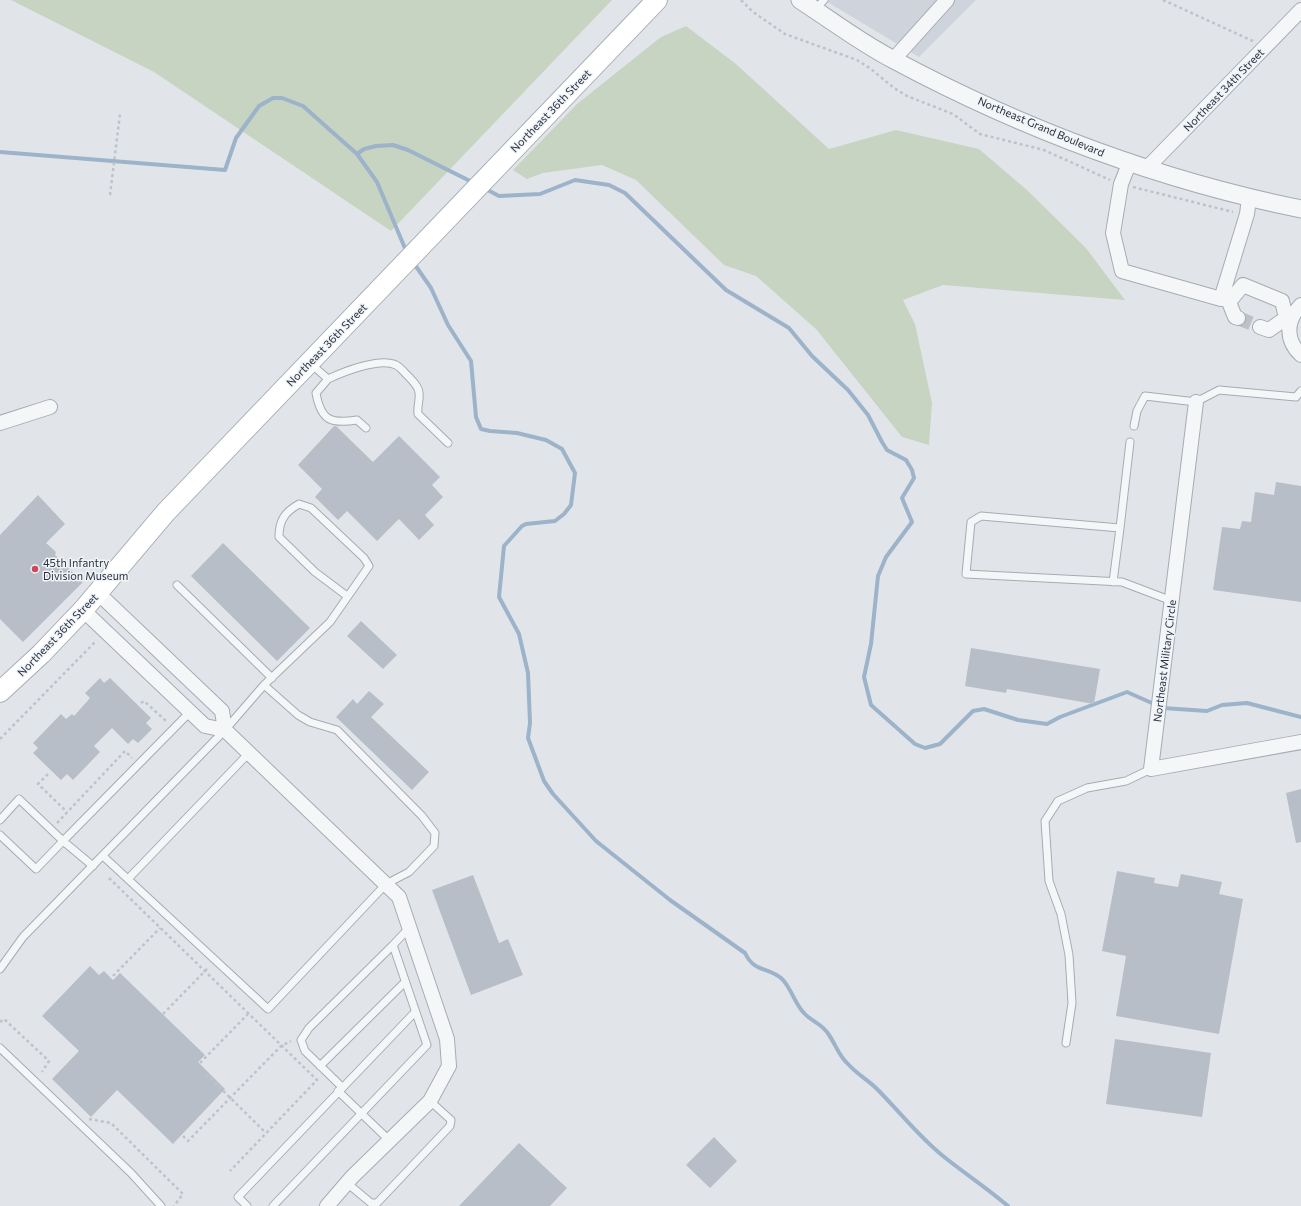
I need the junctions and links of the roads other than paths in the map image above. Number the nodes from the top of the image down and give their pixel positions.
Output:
1 (657, 0) edge
2 (800, 0) edge
3 (948, 0) edge
4 (820, 5) edge
5 (1300, 13) edge
6 (893, 60) junction
7 (1129, 164) junction
8 (1146, 168) junction
9 (1249, 198) junction
10 (1301, 209) edge
11 (1225, 301) junction
12 (1301, 305) edge
13 (1238, 318) tunnel mouth
14 (1288, 319) junction
15 (1260, 327) tunnel mouth
16 (1301, 355) edge
17 (310, 363) junction
18 (328, 379) junction
19 (1301, 391) edge
20 (1196, 402) junction
21 (50, 407) dead end
22 (0, 423) edge
23 (1134, 426) dead end
24 (366, 428) dead end
25 (1130, 442) dead end
26 (448, 443) dead end
27 (1120, 528) junction
28 (1112, 582) junction
29 (177, 585) dead end
30 (98, 593) junction
31 (347, 596) junction
32 (1172, 601) junction
33 (83, 610) junction
34 (272, 678) junction
35 (264, 685) junction
36 (0, 692) edge
37 (190, 712) junction
38 (225, 730) junction
39 (1301, 742) edge
40 (249, 753) junction
41 (1151, 769) junction
42 (0, 820) edge
43 (0, 835) edge
44 (63, 841) junction
45 (103, 856) junction
46 (93, 866) junction
47 (128, 879) junction
48 (386, 884) junction
49 (410, 927) junction
50 (392, 945) junction
51 (0, 969) edge
52 (405, 982) junction
53 (415, 1012) junction
54 (1066, 1043) dead end
55 (0, 1048) edge
56 (320, 1066) junction
57 (340, 1089) junction
58 (430, 1101) junction
59 (361, 1113) junction
60 (390, 1141) junction
61 (347, 1183) junction
62 (161, 1206) edge
63 (247, 1206) edge
64 (273, 1206) edge
65 (327, 1206) edge

1 - 17 main road, Northeast 36th Street
2 - 4 street, Northeast Grand Boulevard
3 - 6 street
4 - 6 street, Northeast Grand Boulevard
5 - 8 street, Northeast 34th Street
6 - 7 street, Northeast Grand Boulevard
7 - 8 street, Northeast Grand Boulevard
7 - 11 street
8 - 9 street, Northeast Grand Boulevard
9 - 10 street, Northeast Grand Boulevard
9 - 11 street
11 - 13 street
11 - 14 street
12 - 14 street
14 - 15 street
14 - 16 street
17 - 18 lane
17 - 30 main road, Northeast 36th Street
18 - 24 lane
18 - 26 lane
19 - 20 lane
20 - 23 lane
20 - 32 street, Northeast Military Circle
21 - 22 street
25 - 27 lane
27 - 28 lane
27 - 28 lane
28 - 32 lane
29 - 34 lane
30 - 33 main road, Northeast 36th Street
30 - 38 street
31 - 31 lane
31 - 34 lane
32 - 41 street, Northeast Military Circle
33 - 36 main road, Northeast 36th Street
33 - 37 street
34 - 35 lane
35 - 38 lane
35 - 48 lane
37 - 38 street
37 - 44 lane
38 - 40 street
38 - 45 lane
39 - 41 street
40 - 47 lane
40 - 48 street
41 - 54 lane
42 - 44 lane
43 - 44 lane
44 - 46 lane
45 - 46 lane
45 - 47 lane
46 - 51 lane
47 - 48 lane
48 - 49 street
49 - 50 lane
49 - 58 street
50 - 52 lane
50 - 56 lane
52 - 53 lane
52 - 56 lane
53 - 57 lane
53 - 59 lane
55 - 62 lane
56 - 57 lane
57 - 59 lane
57 - 63 lane
58 - 60 street
58 - 61 lane
59 - 60 lane
59 - 64 lane
60 - 61 street
61 - 65 street

